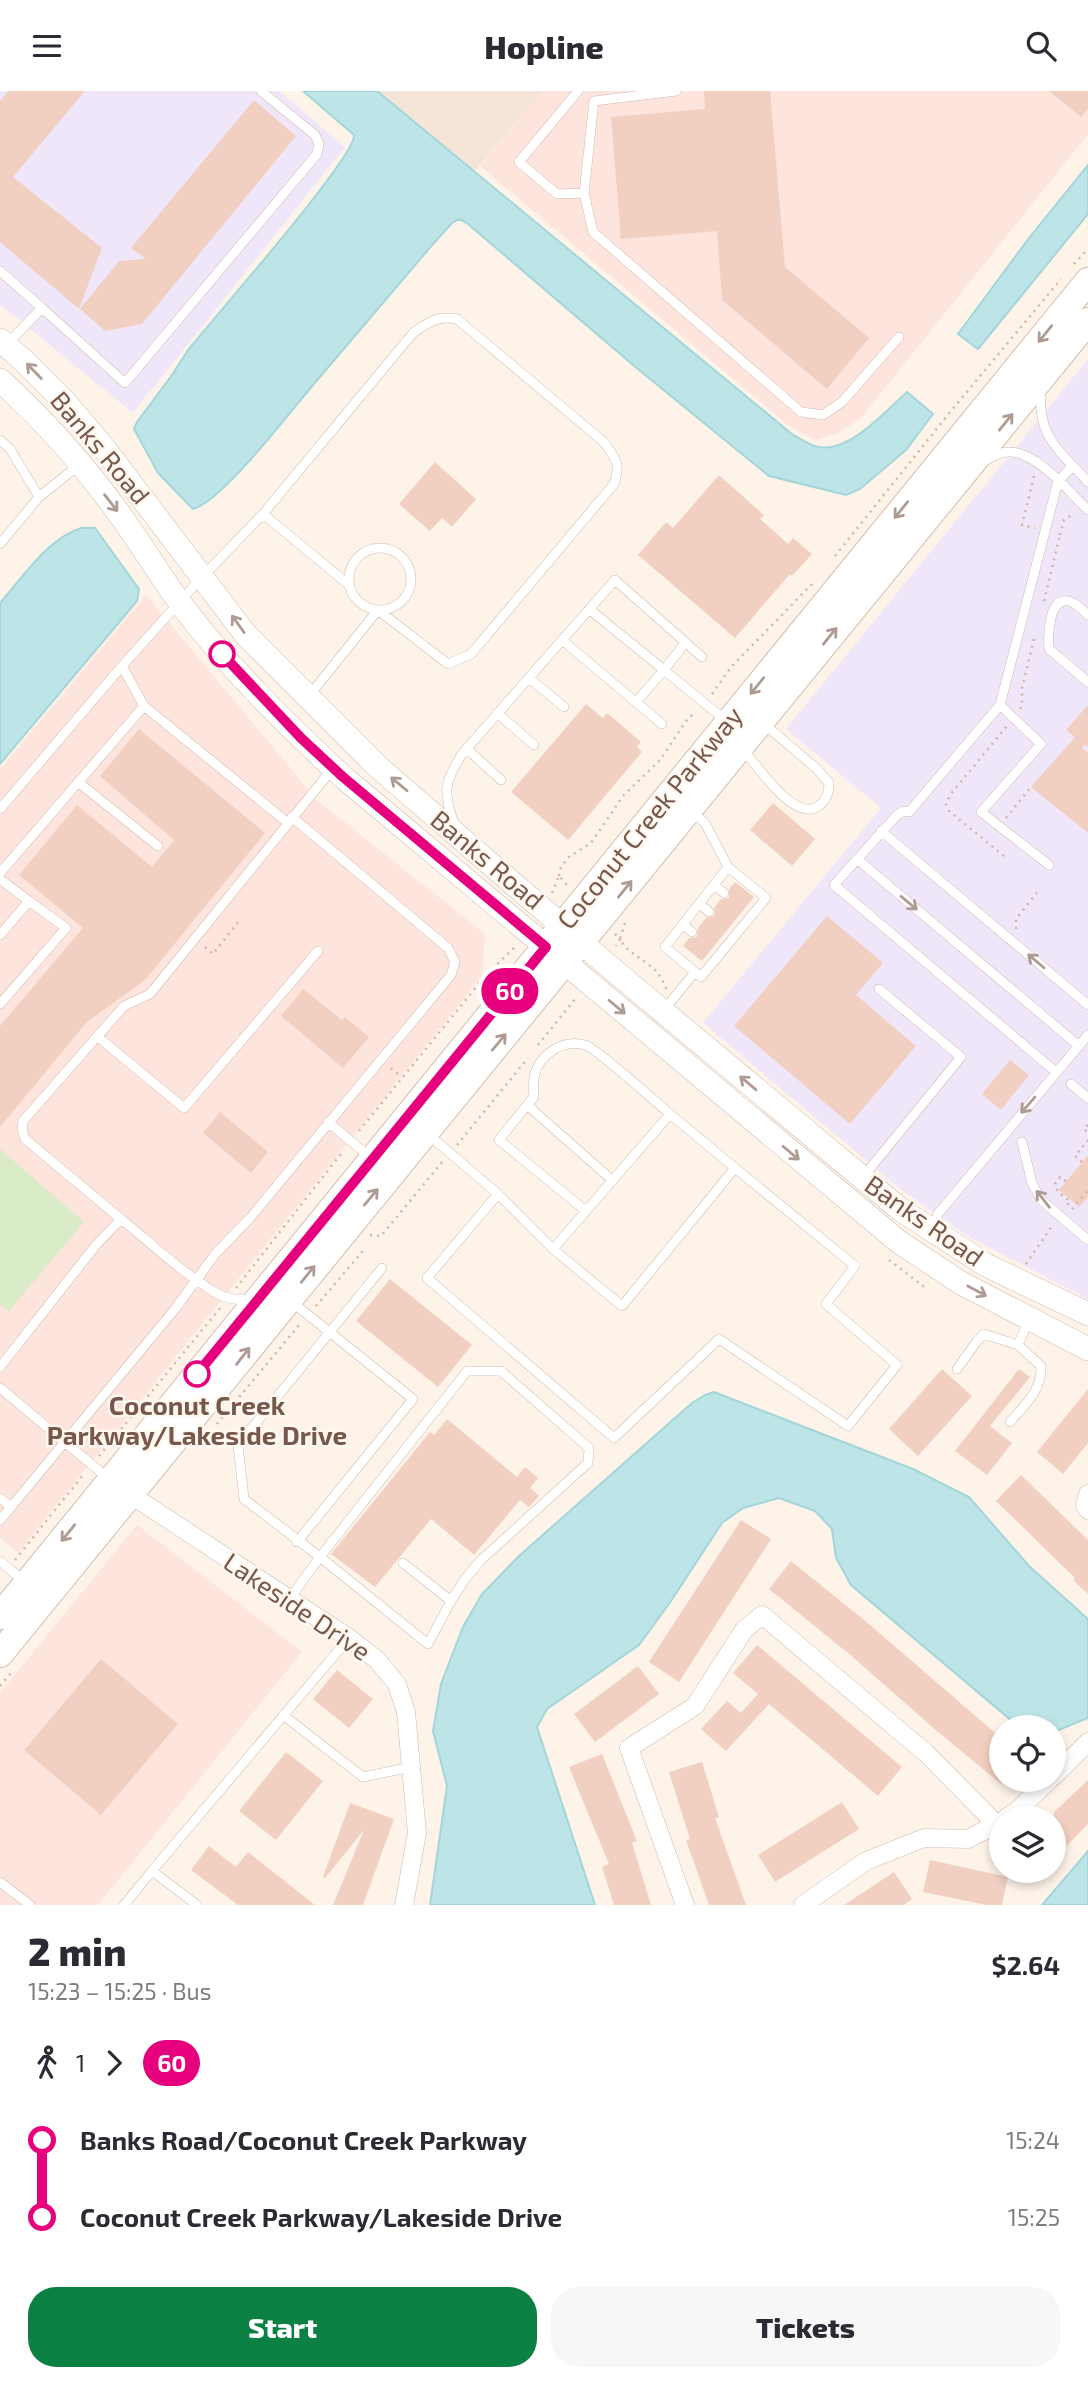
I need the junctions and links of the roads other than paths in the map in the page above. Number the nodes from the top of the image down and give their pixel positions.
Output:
1 (261, 91) edge
2 (578, 91) edge
3 (597, 91) edge
4 (676, 91) edge
5 (594, 101) junction
6 (584, 193) junction
7 (0, 271) edge
8 (1079, 275) edge
9 (42, 308) junction
10 (1088, 321) edge
11 (900, 337) dead end
12 (3, 343) edge
13 (1042, 377) junction
14 (0, 380) edge
15 (0, 440) edge
16 (80, 464) junction
17 (1073, 465) junction
18 (969, 467) junction
19 (1058, 481) junction
20 (1088, 482) edge
21 (39, 497) junction
22 (1084, 512) edge
23 (263, 514) junction
24 (0, 544) edge
25 (203, 576) junction
26 (349, 585) junction
27 (179, 602) junction
28 (589, 609) junction
29 (378, 610) junction
30 (1088, 615) edge
31 (562, 640) junction
32 (685, 643) junction
33 (702, 657) dead end
34 (122, 666) junction
35 (664, 670) junction
36 (529, 678) junction
37 (1088, 682) edge
38 (308, 697) junction
39 (636, 702) junction
40 (1000, 705) junction
41 (144, 706) junction
42 (564, 708) dead end
43 (498, 713) junction
44 (727, 722) junction
45 (761, 722) junction
46 (662, 724) dead end
47 (534, 745) dead end
48 (741, 746) junction
49 (467, 749) junction
50 (333, 768) junction
51 (501, 780) dead end
52 (78, 782) junction
53 (0, 809) edge
54 (689, 810) junction
55 (290, 820) junction
56 (881, 831) junction
57 (458, 835) junction
58 (158, 845) dead end
59 (857, 859) junction
60 (1049, 866) dead end
61 (728, 867) junction
62 (0, 873) edge
63 (0, 879) edge
64 (714, 885) junction
65 (724, 893) dead end
66 (29, 901) junction
67 (700, 904) junction
68 (709, 912) dead end
69 (562, 924) junction
70 (683, 925) junction
71 (692, 932) dead end
72 (0, 935) edge
73 (582, 942) junction
74 (546, 947) junction
75 (318, 951) dead end
76 (695, 972) junction
77 (879, 989) dead end
78 (0, 1004) edge
79 (1088, 1005) edge
80 (663, 1011) junction
81 (1088, 1035) edge
82 (98, 1037) junction
83 (1079, 1046) junction
84 (1056, 1072) junction
85 (1071, 1084) dead end
86 (1088, 1098) edge
87 (527, 1105) junction
88 (670, 1114) junction
89 (328, 1122) junction
90 (425, 1132) junction
91 (1021, 1142) dead end
92 (373, 1159) junction
93 (734, 1168) junction
94 (862, 1178) junction
95 (612, 1180) junction
96 (498, 1194) junction
97 (586, 1211) junction
98 (121, 1219) junction
99 (938, 1229) dead end
100 (1088, 1240) edge
101 (553, 1249) junction
102 (382, 1268) dead end
103 (195, 1279) junction
104 (259, 1299) junction
105 (288, 1299) junction
106 (1088, 1314) edge
107 (1030, 1319) junction
108 (330, 1332) junction
109 (1018, 1345) junction
110 (1088, 1349) edge
111 (0, 1367) edge
112 (957, 1369) dead end
113 (0, 1388) edge
114 (1010, 1422) dead end
115 (65, 1443) junction
116 (111, 1480) junction
117 (1088, 1494) edge
118 (0, 1498) edge
119 (11, 1507) junction
120 (1088, 1510) edge
121 (0, 1520) edge
122 (298, 1542) junction
123 (320, 1557) junction
124 (0, 1561) edge
125 (403, 1563) dead end
126 (18, 1576) junction
127 (290, 1598) junction
128 (451, 1601) junction
129 (0, 1616) edge
130 (349, 1638) junction
131 (0, 1654) edge
132 (283, 1715) junction
133 (1088, 1742) edge
134 (1066, 1764) edge
135 (411, 1767) junction
136 (1037, 1792) edge
137 (1022, 1806) edge
138 (989, 1811) edge
139 (989, 1828) edge
140 (152, 1871) junction
141 (0, 1882) edge
142 (30, 1905) edge
143 (124, 1905) edge
144 (197, 1905) edge
145 (404, 1905) edge
146 (685, 1905) edge
147 (803, 1905) edge

1 - 9 lane
2 - 6 lane
3 - 5 lane
4 - 5 lane
5 - 6 lane
6 - 11 lane
7 - 9 lane
8 -> 44 main road, Coconut Creek Parkway
9 - 12 lane
10 - 13 main road, Coconut Creek Parkway
25 -> 12 street, Banks Road
13 - 17 lane
18 -> 13 main road, Coconut Creek Parkway
14 - 16 street, Banks Road
15 - 21 lane
16 - 21 lane
16 -> 27 street, Banks Road
17 - 19 lane
17 - 20 lane
18 - 19 lane
45 -> 18 main road, Coconut Creek Parkway
19 - 22 lane
19 - 40 lane
21 - 24 lane
23 - 25 lane
23 - 26 lane
23 - 29 lane
25 - 27 lane
38 -> 25 street, Banks Road
26 - 29 lane
26 - 29 lane
27 - 34 lane
27 - 50 street, Banks Road
28 - 31 lane
28 - 32 lane
28 - 35 lane
29 - 38 lane
30 - 37 lane
31 - 36 lane
31 - 39 lane
32 - 33 lane
32 - 35 lane
34 - 41 lane
34 - 53 lane
35 - 39 lane
35 - 44 lane
36 - 42 lane
36 - 43 lane
57 -> 38 street, Banks Road
39 - 46 lane
40 - 56 lane
40 - 60 lane
41 - 52 lane
41 - 55 lane
43 - 47 lane
43 - 49 lane
44 - 69 main road, Coconut Creek Parkway
45 - 48 main road, Coconut Creek Parkway
45 - 48 lane
48 - 54 main road, Coconut Creek Parkway
49 - 51 lane
49 - 57 lane
50 - 55 lane
50 - 74 street, Banks Road
52 - 58 lane
52 - 62 lane
54 - 61 lane
73 -> 54 main road, Coconut Creek Parkway
55 - 82 lane
55 - 89 lane
56 - 59 lane
79 -> 56 lane
57 - 69 street, Banks Road
59 -> 83 lane
59 - 84 lane
61 - 64 lane
61 - 76 lane
63 - 66 lane
64 - 65 lane
64 - 67 lane
66 - 72 lane
66 - 78 lane
67 - 68 lane
67 - 70 lane
69 - 73 street, Banks Road
69 - 74 main road, Coconut Creek Parkway
70 - 71 lane
70 - 76 lane
73 - 74 main road, Coconut Creek Parkway
73 - 80 street, Banks Road
90 -> 74 main road, Coconut Creek Parkway
74 - 92 main road, Coconut Creek Parkway
74 -> 107 street, Banks Road
75 - 82 lane
76 - 80 lane
77 - 94 lane
94 -> 80 street, Banks Road
81 - 83 lane
82 - 98 lane
83 - 84 lane
84 -> 99 lane
85 - 86 lane
87 - 88 lane
87 - 95 lane
87 - 97 lane
88 - 93 lane
88 - 95 lane
89 - 92 lane
89 - 103 lane
90 - 96 lane
105 -> 90 main road, Coconut Creek Parkway
100 -> 91 lane
92 - 104 main road, Coconut Creek Parkway
93 - 96 lane
93 - 101 lane
94 - 106 street, Banks Road
95 - 97 lane
96 - 101 lane
97 - 101 lane
98 - 103 lane
98 - 111 lane
102 - 108 lane
103 - 104 lane
103 - 115 lane
104 - 116 main road, Coconut Creek Parkway
105 - 108 lane
116 -> 105 main road, Coconut Creek Parkway
107 - 109 lane
107 - 110 street, Banks Road
108 - 122 lane
108 - 122 lane
109 - 112 lane
109 - 114 lane
113 - 115 lane
115 - 116 lane
115 - 119 lane
116 -> 126 main road, Coconut Creek Parkway
116 - 127 street, Lakeside Drive
116 - 131 main road, Coconut Creek Parkway
117 - 120 street
118 - 119 lane
119 - 121 lane
122 - 123 lane
123 - 127 lane
123 - 128 lane
123 - 128 lane
124 - 126 lane
125 - 128 lane
126 - 129 main road, Coconut Creek Parkway
127 - 130 street, Lakeside Drive
130 - 132 lane
130 - 135 street, Lakeside Drive
132 - 135 lane
132 - 140 lane
133 - 134 street
135 - 145 street, Lakeside Drive
136 - 137 street
138 - 146 street
139 - 147 street
140 - 143 lane
140 - 144 lane
141 - 142 lane

